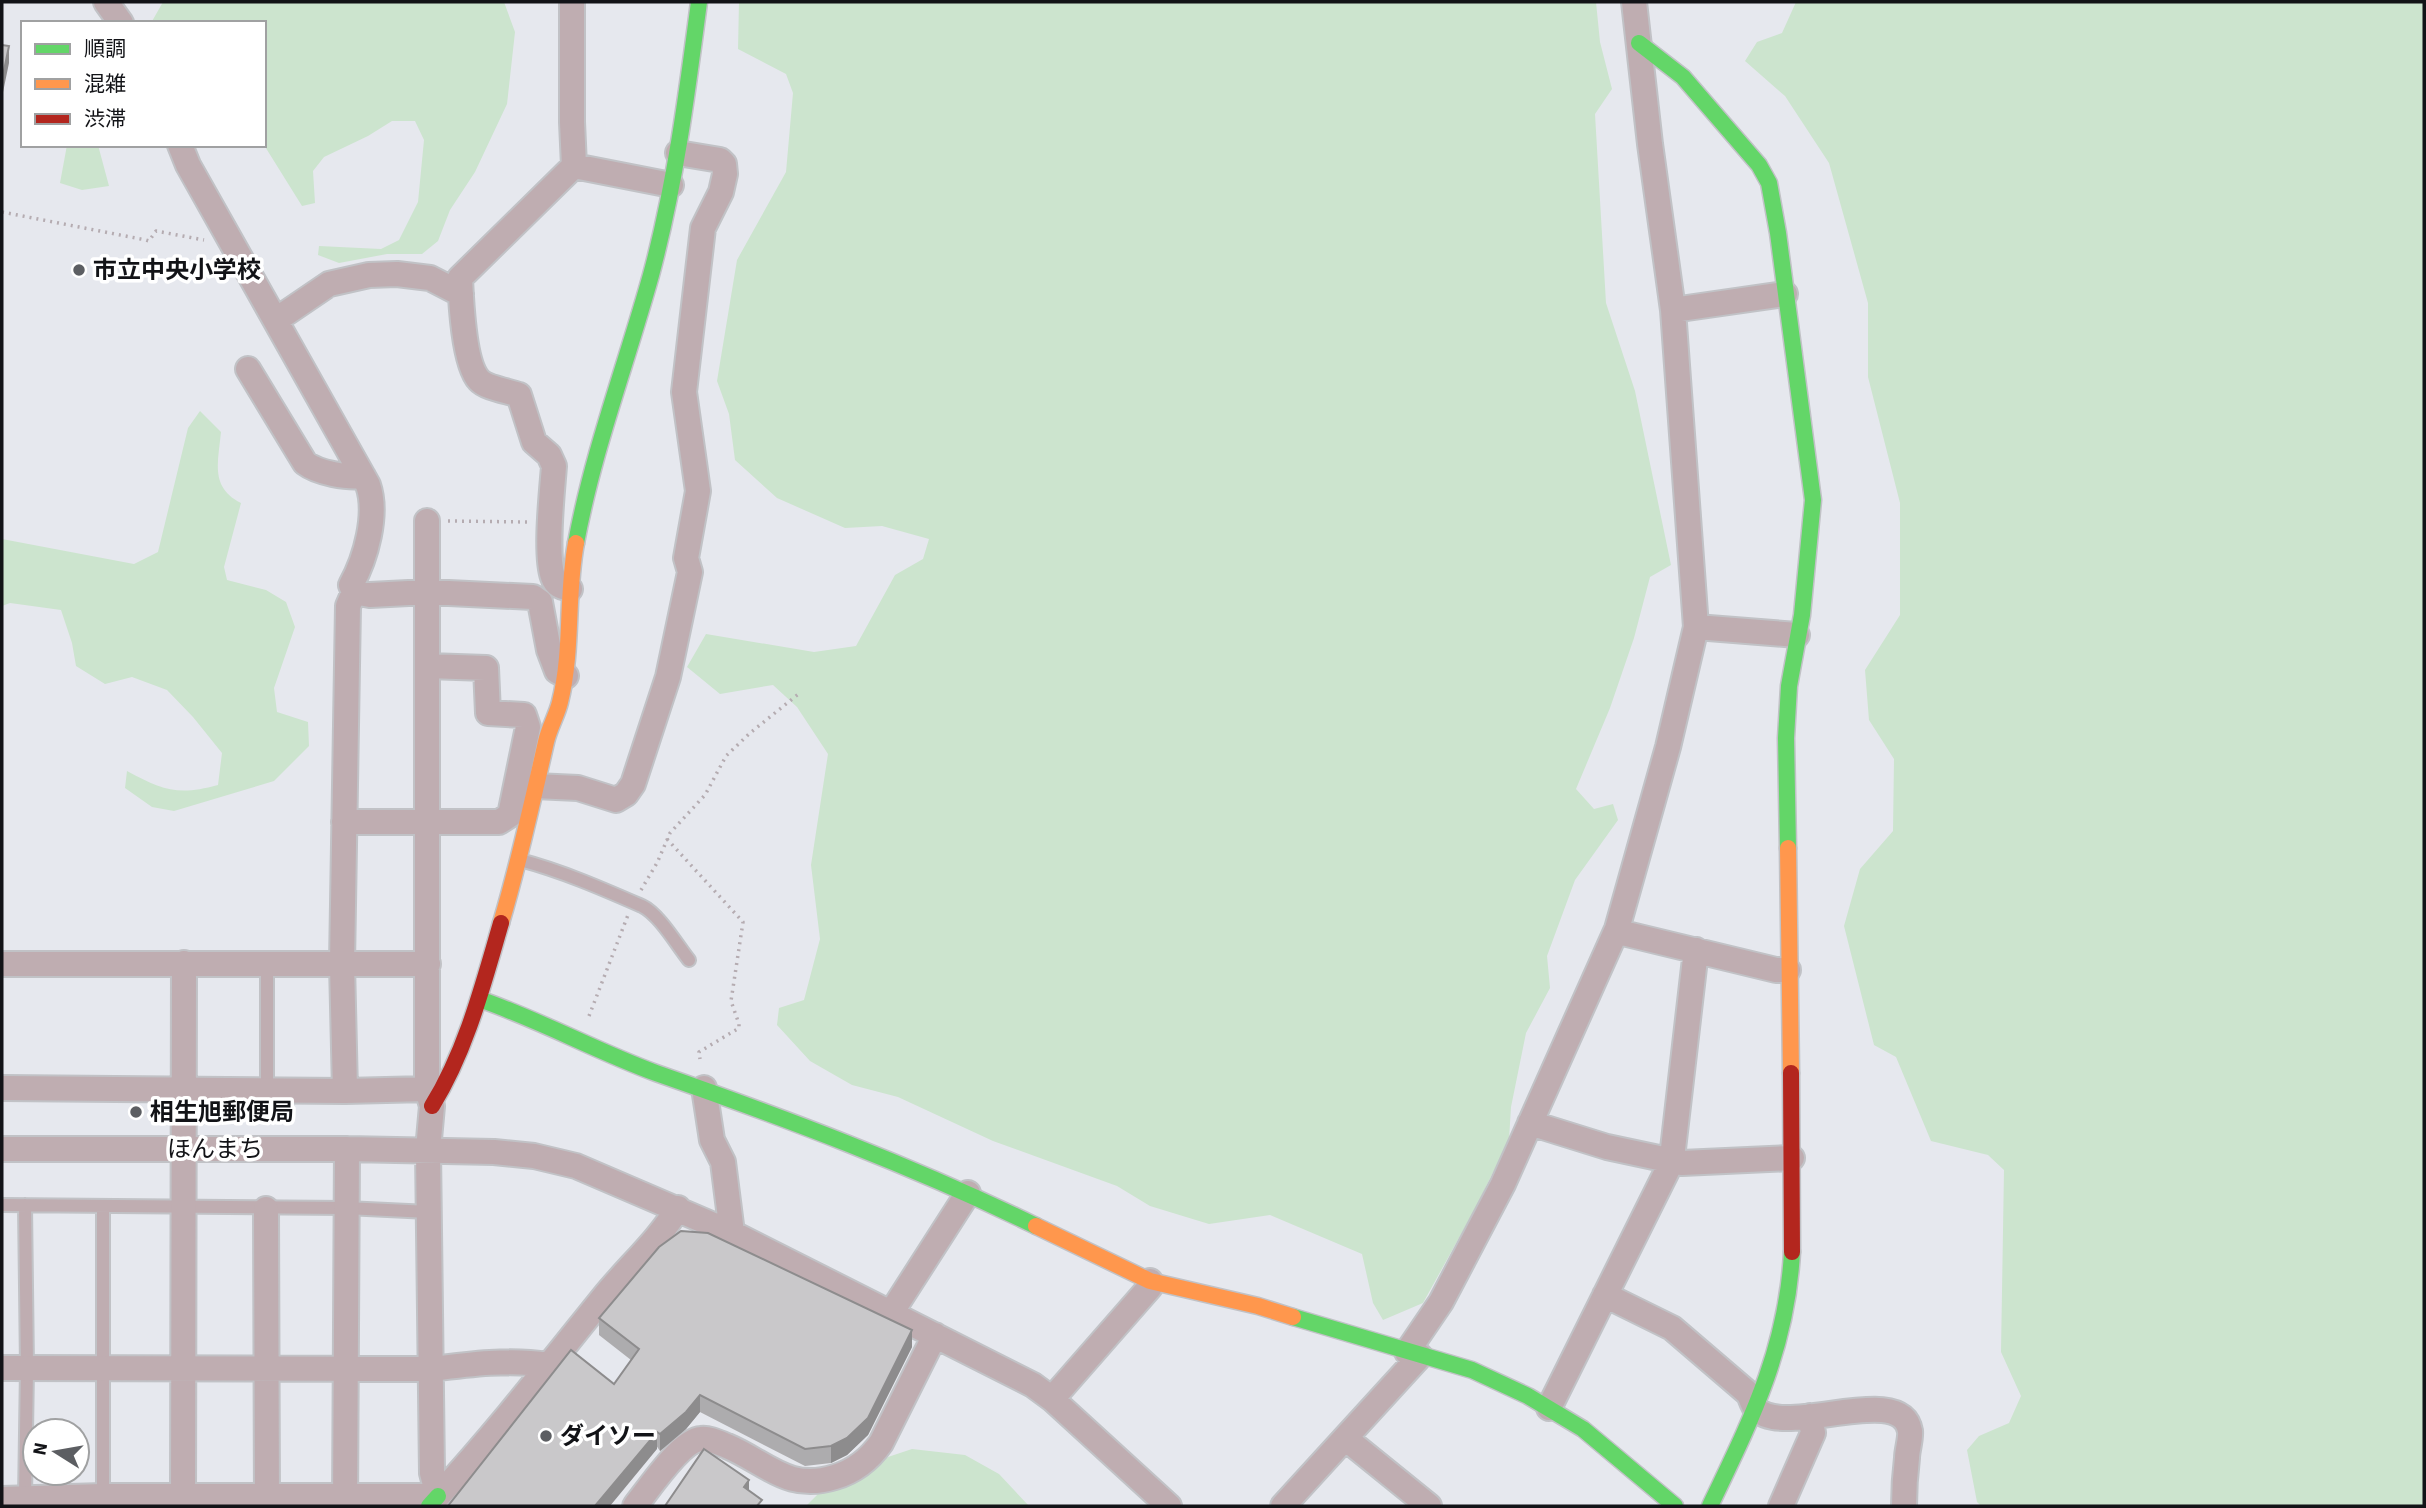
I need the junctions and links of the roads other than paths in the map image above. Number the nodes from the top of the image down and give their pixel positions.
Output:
1 (106, 2) edge
2 (572, 2) edge
3 (699, 2) edge
4 (1634, 2) edge
5 (120, 21) edge
6 (1639, 43) junction
7 (181, 147) edge
8 (678, 153) junction
9 (574, 166) junction
10 (671, 185) junction
11 (461, 294) junction
12 (1785, 294) junction
13 (1673, 310) junction
14 (276, 320) junction
15 (248, 369) dead end
16 (363, 476) junction
17 (427, 521) road end
18 (570, 589) junction
19 (354, 592) junction
20 (428, 593) junction
21 (1696, 627) junction
22 (1797, 635) junction
23 (428, 666) junction
24 (566, 676) junction
25 (535, 786) junction
26 (344, 821) junction
27 (428, 822) junction
28 (520, 860) junction
29 (1617, 929) junction
30 (1696, 950) junction
31 (689, 960) dead end
32 (184, 963) junction
33 (2, 964) edge
34 (267, 964) junction
35 (342, 964) junction
36 (428, 964) junction
37 (1788, 970) junction
38 (479, 999) junction
39 (2, 1088) edge
40 (704, 1088) junction
41 (183, 1090) junction
42 (267, 1090) junction
43 (345, 1091) junction
44 (429, 1097) junction
45 (1530, 1124) junction
46 (2, 1149) edge
47 (184, 1149) junction
48 (347, 1149) junction
49 (428, 1150) junction
50 (1792, 1158) junction
51 (1670, 1161) junction
52 (968, 1193) junction
53 (2, 1205) edge
54 (26, 1205) junction
55 (103, 1206) junction
56 (183, 1207) junction
57 (346, 1208) junction
58 (678, 1208) junction
59 (267, 1209) junction
60 (429, 1212) junction
61 (732, 1233) junction
62 (1150, 1281) junction
63 (1605, 1295) junction
64 (891, 1313) junction
65 (935, 1335) junction
66 (1414, 1354) junction
67 (548, 1365) junction
68 (2, 1368) edge
69 (27, 1368) junction
70 (105, 1369) junction
71 (432, 1369) junction
72 (184, 1370) junction
73 (268, 1370) junction
74 (347, 1370) junction
75 (1052, 1399) junction
76 (1549, 1408) junction
77 (1755, 1408) junction
78 (1810, 1416) junction
79 (1345, 1438) junction
80 (13, 1498) edge
81 (103, 1501) edge
82 (183, 1501) edge
83 (267, 1501) edge
84 (345, 1501) edge
85 (433, 1501) edge
86 (635, 1506) edge
87 (1169, 1506) edge
88 (1283, 1506) edge
89 (1429, 1506) edge
90 (1675, 1506) edge
91 (1710, 1506) edge
92 (1780, 1506) edge
93 (1904, 1506) edge

1 - 5 street
2 - 9 street
3 - 8 street
4 - 6 street
6 - 12 street
6 - 13 street
7 - 14 street
8 - 10 street
8 - 25 street
9 - 10 street
9 - 11 street
10 - 18 street
11 - 14 street
11 - 18 street
12 - 13 street
12 - 22 street
13 - 21 street
14 - 16 street
15 - 16 street
16 - 19 street
17 - 20 street
18 - 24 street
19 - 20 street
19 - 26 street
20 - 23 street
20 - 24 street
21 - 22 street
21 - 29 street
22 - 37 street
23 - 27 street
23 - 27 street
24 - 25 street
25 - 28 street
26 - 27 street
26 - 35 street
27 - 36 street
28 - 31 lane
28 - 38 street
29 - 30 street
29 - 45 street
30 - 37 street
30 - 51 street
32 - 33 street
32 - 34 street
32 - 41 street
34 - 35 street
34 - 42 lane
35 - 36 street
35 - 43 street
36 - 44 street
37 - 50 street
38 - 40 street
38 - 44 street
39 - 41 street
40 - 52 street
40 - 61 street
41 - 42 street
41 - 47 street
42 - 43 street
43 - 44 street
44 - 49 street
45 - 51 street
45 - 66 street
46 - 47 street, ほんまち
47 - 48 street, ほんまち
47 - 56 street
48 - 49 street, ほんまち
48 - 57 street
49 - 58 street, ほんまち
49 - 60 street
50 - 51 street
50 - 77 street
51 - 63 street
52 - 62 street
52 - 64 street
53 - 54 lane
54 - 55 lane
54 - 69 lane
55 - 56 lane
55 - 70 lane
56 - 59 lane
56 - 72 street
57 - 59 lane
57 - 60 lane
57 - 74 street
58 - 61 street, ほんまち
58 - 67 street
59 - 73 street
60 - 71 street
61 - 64 street, ほんまち
62 - 66 street
62 - 75 street
63 - 76 street
63 - 77 street
64 - 65 street, ほんまち
65 - 75 street, ほんまち
65 - 86 street
66 - 76 street
66 - 79 street
67 - 71 street
67 - 85 street
68 - 69 street
69 - 70 street
69 - 80 lane
70 - 72 street
70 - 81 lane
71 - 74 street
71 - 85 street
72 - 73 street
72 - 82 street
73 - 74 street
73 - 83 street
74 - 84 street
75 - 87 street, ほんまち
76 - 90 street
77 - 78 street
77 - 91 street
78 - 92 street
78 - 93 street
79 - 88 street
79 - 89 street
80 - 81 street
81 - 82 street
82 - 83 street
83 - 84 street
84 - 85 street

